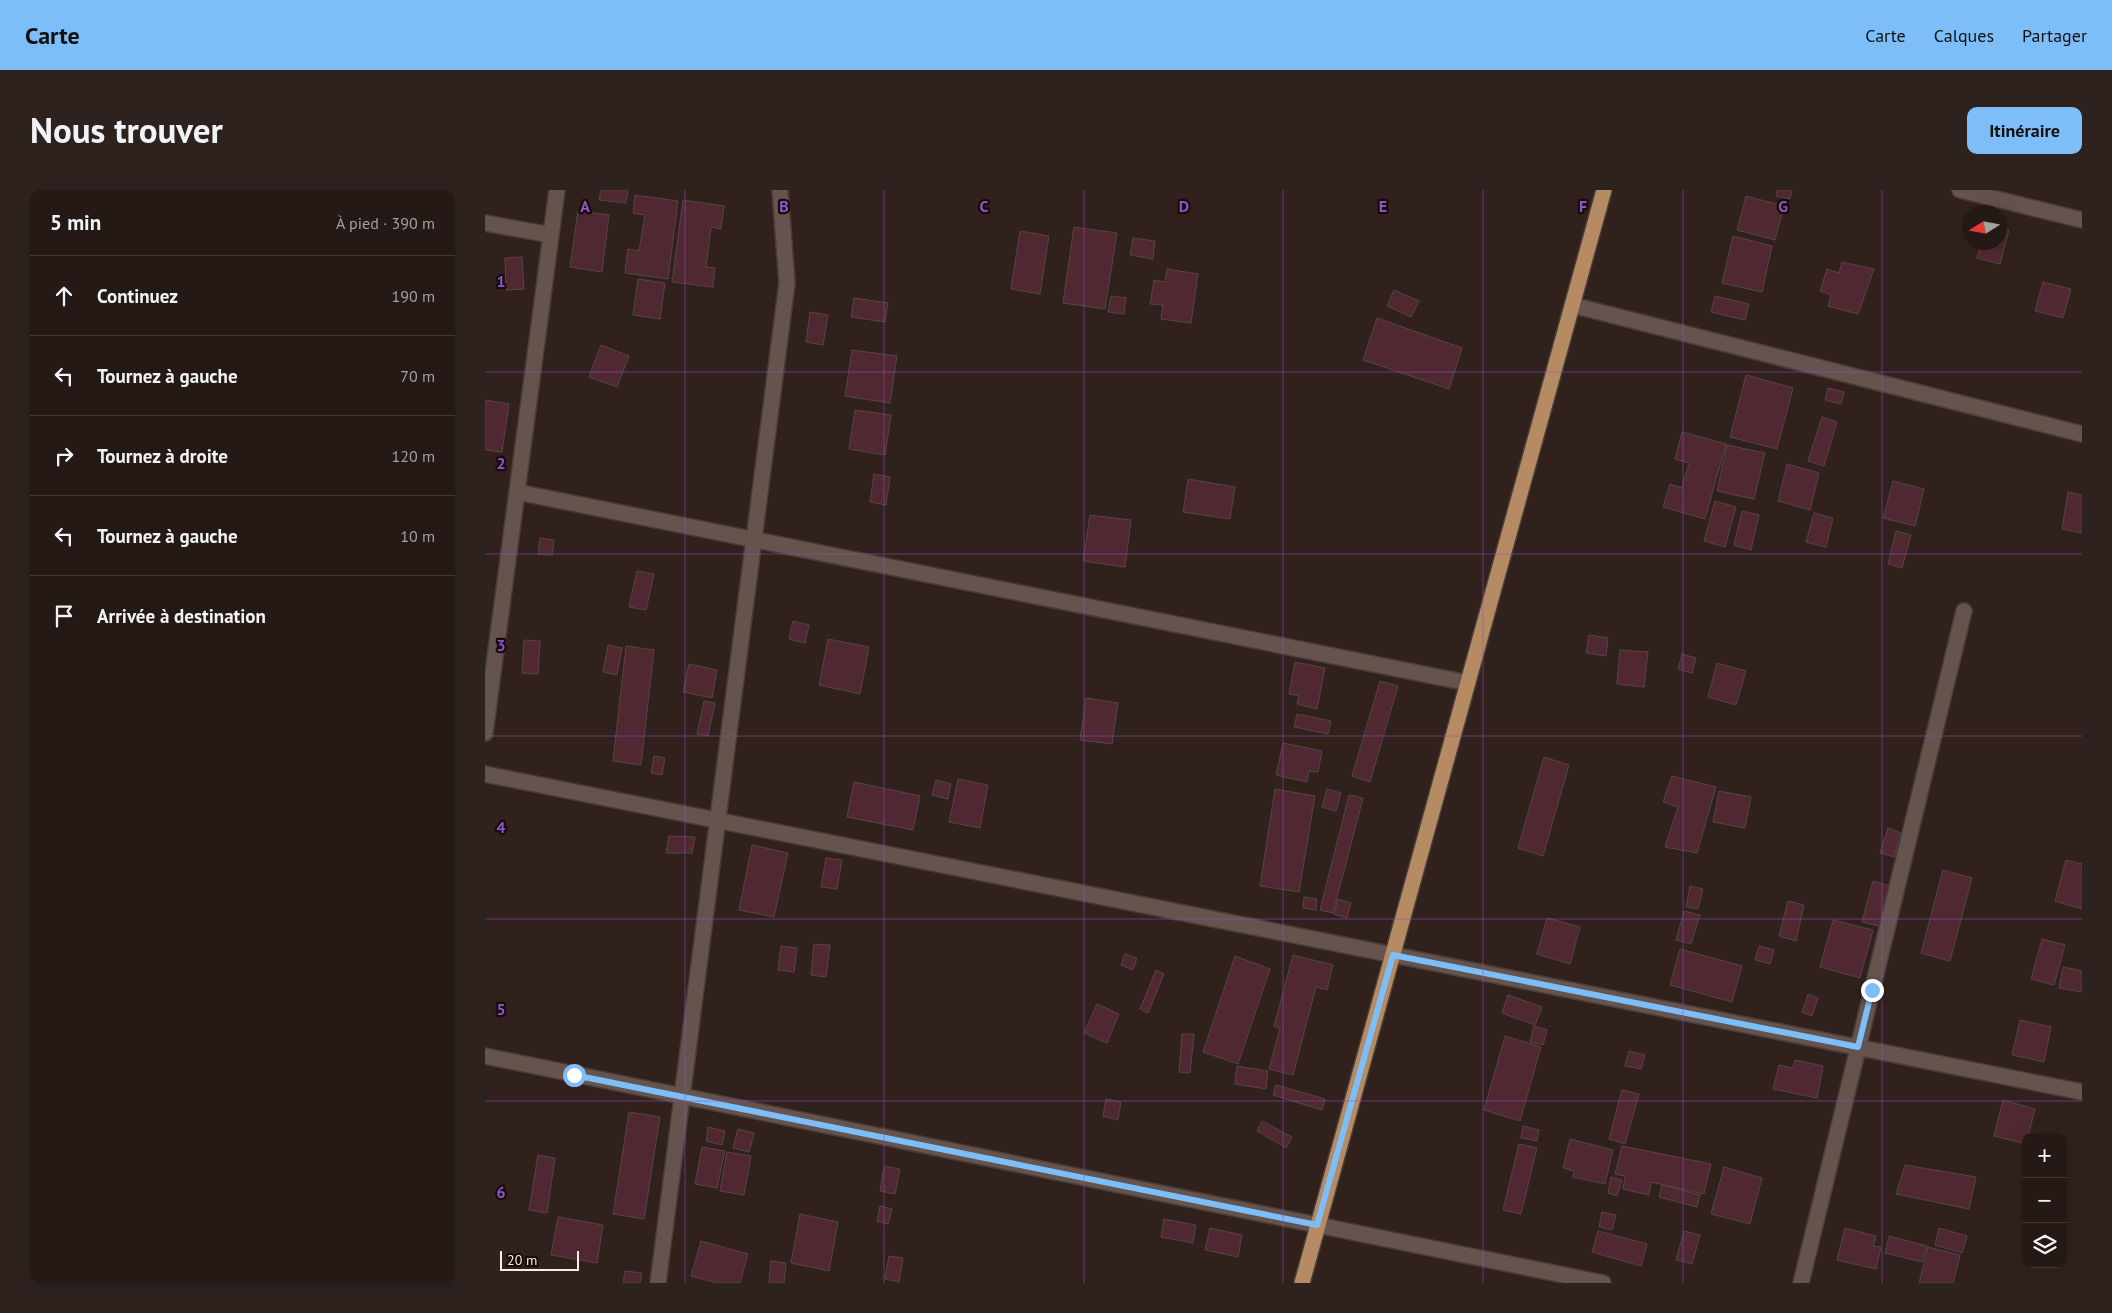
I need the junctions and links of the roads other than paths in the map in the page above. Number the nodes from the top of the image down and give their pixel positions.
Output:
1 (557, 190) edge
2 (779, 190) edge
3 (1604, 190) edge
4 (1960, 190) edge
5 (2082, 220) edge
6 (485, 223) edge
7 (551, 235) junction
8 (1573, 305) junction
9 (2082, 434) edge
10 (517, 492) junction
11 (753, 539) junction
12 (1964, 611) dead end
13 (1468, 683) junction
14 (485, 732) edge
15 (485, 774) edge
16 (717, 820) junction
17 (1393, 955) junction
18 (1858, 1047) junction
19 (485, 1056) edge
20 (2082, 1092) edge
21 (681, 1097) junction
22 (1317, 1225) junction
23 (658, 1283) edge
24 (1302, 1283) edge
25 (1603, 1283) edge
26 (1801, 1283) edge

1 - 7 street
2 - 11 street
3 - 8 main road
4 - 5 street
6 - 7 street
7 - 10 street
8 - 9 street
8 - 13 main road
10 - 11 street
10 - 14 street
11 - 13 street
11 - 16 street
12 - 18 street
13 - 17 main road
15 - 16 street
16 - 17 street
16 - 21 street
17 - 18 street
17 - 22 main road
18 - 20 street
18 - 26 street
19 - 21 street
21 - 22 street
21 - 23 street
22 - 24 main road
22 - 25 street

